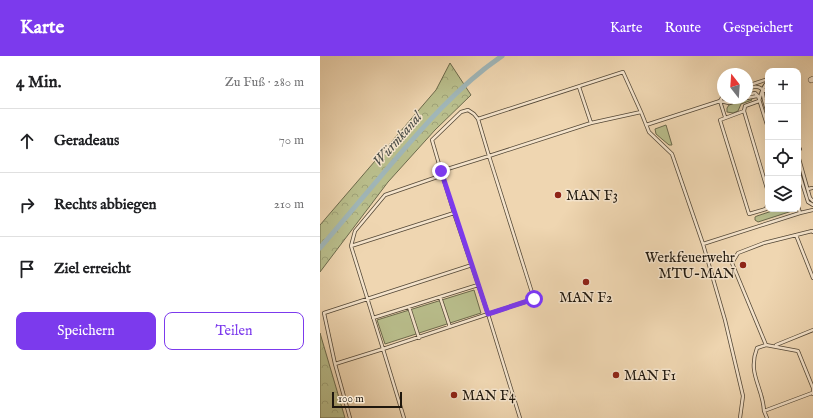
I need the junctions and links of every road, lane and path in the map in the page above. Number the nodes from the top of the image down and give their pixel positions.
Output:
1 (765, 82) edge
2 (765, 84) edge
3 (753, 85) edge
4 (753, 86) edge
5 (579, 87) junction
6 (762, 89) junction
7 (765, 90) edge
8 (753, 96) edge
9 (759, 101) junction
10 (717, 102) edge
11 (721, 104) edge
12 (765, 104) edge
13 (744, 111) junction
14 (641, 112) junction
15 (725, 117) junction
16 (478, 119) junction
17 (765, 119) edge
18 (591, 123) junction
19 (646, 124) junction
20 (489, 156) junction
21 (801, 165) edge
22 (441, 171) junction
23 (442, 175) junction
24 (765, 182) edge
25 (801, 185) edge
26 (812, 188) edge
27 (808, 189) junction
28 (813, 201) edge
29 (813, 205) edge
30 (765, 209) edge
31 (812, 210) edge
32 (800, 212) edge
33 (801, 212) edge
34 (454, 213) junction
35 (813, 232) edge
36 (796, 235) junction
37 (703, 244) junction
38 (351, 246) junction
39 (472, 265) junction
40 (813, 278) edge
41 (478, 285) junction
42 (440, 297) junction
43 (367, 299) junction
44 (409, 307) junction
45 (488, 314) junction
46 (373, 318) junction
47 (450, 327) junction
48 (813, 330) edge
49 (419, 338) junction
50 (766, 345) junction
51 (776, 346) junction
52 (383, 350) junction
53 (335, 364) junction
54 (813, 388) edge
55 (813, 393) edge
56 (764, 411) junction
57 (350, 418) edge
58 (404, 418) edge
59 (520, 418) edge
60 (740, 418) edge
61 (767, 418) edge

1 - 3 lane
2 - 6 lane
4 - 6 lane
5 - 14 lane
5 - 16 lane
5 - 18 lane
6 - 7 lane
6 - 9 lane
6 - 12 lane
8 - 9 lane
9 - 13 lane
9 - 17 lane
10 - 19 lane
11 - 15 lane
13 - 15 lane
13 - 24 lane
14 - 18 lane
14 - 19 lane
15 - 30 lane
16 - 20 lane
16 - 22 lane
18 - 20 lane
19 - 37 lane
20 - 22 lane
20 - 45 lane
21 - 27 lane
22 - 23 lane
23 - 34 lane
23 - 38 lane
25 - 29 lane
26 - 27 lane
27 - 28 lane
31 - 33 lane
32 - 37 lane
34 - 38 lane
34 - 39 lane
35 - 36 lane
36 - 40 lane
36 - 50 lane
37 - 60 lane
38 - 43 lane
39 - 41 lane
39 - 43 lane
41 - 42 lane
41 - 45 lane
42 - 44 lane
42 - 47 lane
43 - 46 lane
43 - 53 lane
44 - 46 lane
44 - 49 lane
45 - 47 lane
45 - 59 lane
46 - 52 lane
47 - 49 lane
48 - 51 lane
49 - 52 lane
50 - 51 lane
50 - 56 lane
51 - 54 lane
52 - 53 lane
52 - 58 lane
53 - 57 lane
54 - 55 lane
55 - 56 lane
56 - 61 lane

